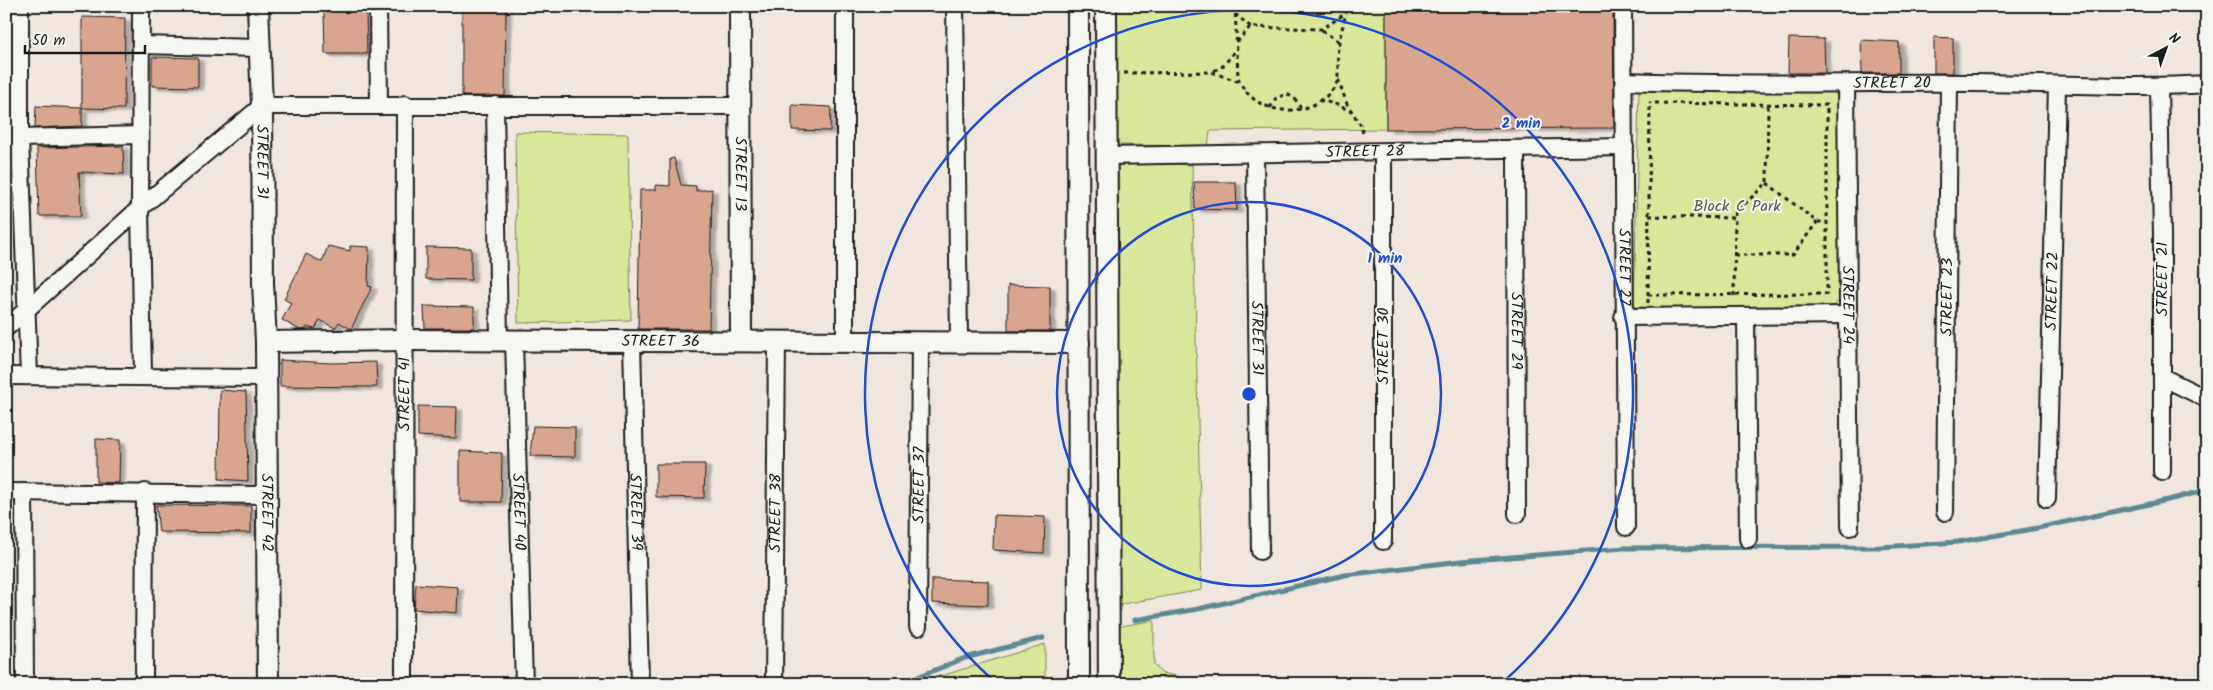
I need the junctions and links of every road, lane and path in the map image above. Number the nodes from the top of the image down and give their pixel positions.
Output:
1 (20, 6) edge
2 (141, 6) edge
3 (258, 6) edge
4 (378, 6) edge
5 (740, 6) edge
6 (845, 6) edge
7 (955, 6) edge
8 (1078, 6) edge
9 (1106, 6) edge
10 (1235, 6) edge
11 (1347, 6) edge
12 (1623, 6) edge
13 (1346, 12) junction
14 (1236, 14) junction
15 (1250, 27) junction
16 (1322, 29) junction
17 (1339, 42) junction
18 (1237, 43) junction
19 (141, 45) junction
20 (258, 48) junction
21 (1237, 50) junction
22 (1213, 72) junction
23 (1106, 73) junction
24 (1337, 76) junction
25 (1624, 81) junction
26 (1240, 82) junction
27 (1650, 82) junction
28 (1949, 82) junction
29 (1768, 83) junction
30 (1846, 84) junction
31 (2207, 84) edge
32 (2057, 85) junction
33 (2159, 87) junction
34 (1318, 100) junction
35 (1650, 103) junction
36 (1768, 103) junction
37 (405, 104) junction
38 (379, 105) junction
39 (495, 105) junction
40 (262, 106) junction
41 (741, 106) junction
42 (1270, 108) junction
43 (1301, 108) junction
44 (1351, 111) junction
45 (140, 135) junction
46 (20, 138) junction
47 (1625, 147) junction
48 (1516, 150) junction
49 (1376, 152) junction
50 (1255, 154) junction
51 (1106, 156) junction
52 (1767, 183) junction
53 (140, 208) junction
54 (1649, 216) junction
55 (1735, 218) junction
56 (1817, 222) junction
57 (1827, 222) junction
58 (1848, 222) junction
59 (1735, 255) junction
60 (1079, 266) junction
61 (1107, 266) junction
62 (1734, 294) junction
63 (1648, 295) junction
64 (27, 308) junction
65 (1849, 315) junction
66 (1623, 316) junction
67 (1648, 316) junction
68 (1740, 316) junction
69 (6, 328) edge
70 (405, 340) junction
71 (506, 341) junction
72 (632, 341) junction
73 (741, 341) junction
74 (845, 341) junction
75 (920, 341) junction
76 (959, 341) junction
77 (266, 342) junction
78 (776, 342) junction
79 (1079, 343) junction
80 (6, 376) edge
81 (29, 376) junction
82 (143, 376) junction
83 (2162, 377) junction
84 (267, 378) junction
85 (2207, 399) edge
86 (2162, 472) dead end
87 (6, 492) edge
88 (24, 492) junction
89 (145, 492) junction
90 (267, 494) junction
91 (2047, 499) dead end
92 (1945, 512) dead end
93 (1517, 514) dead end
94 (1626, 527) dead end
95 (1850, 527) dead end
96 (1748, 539) dead end
97 (1383, 541) dead end
98 (1260, 551) dead end
99 (918, 627) dead end
100 (25, 684) edge
101 (144, 684) edge
102 (268, 684) edge
103 (404, 684) edge
104 (524, 684) edge
105 (640, 684) edge
106 (774, 684) edge
107 (1079, 684) edge
108 (1109, 684) edge

1 - 46 street
2 - 19 street
3 - 20 street, STREET 31
4 - 38 street
5 - 41 street, STREET 13
6 - 74 street
7 - 76 street
8 - 60 street
9 - 23 street
10 - 14 path
11 - 13 path
12 - 25 street, STREET 27
13 - 16 path
13 - 17 path
14 - 15 path
14 - 18 path
15 - 16 path
15 - 18 path
16 - 17 path
17 - 24 path
18 - 21 path
19 - 20 street
19 - 45 street
20 - 40 street, STREET 31
21 - 22 path
21 - 26 path
22 - 23 path
22 - 26 path
23 - 51 street
24 - 34 path
24 - 44 path
25 - 27 street, STREET 20
25 - 47 street, STREET 27
26 - 42 path
27 - 29 street, STREET 20
27 - 35 path
28 - 30 street, STREET 20
28 - 32 street, STREET 20
28 - 92 street, STREET 23
29 - 30 street, STREET 20
29 - 36 path
30 - 58 street, STREET 24
31 - 33 street, STREET 20
32 - 33 street, STREET 20
32 - 91 street, STREET 22
33 - 83 street, STREET 21
34 - 43 path
34 - 44 path
35 - 36 path
35 - 54 path
36 - 52 path
36 - 57 path
37 - 38 street
37 - 39 street
37 - 70 street, STREET 41
38 - 40 street
39 - 41 street
39 - 71 street, STREET 40
40 - 53 street
40 - 77 street, STREET 31
41 - 73 street, STREET 13
42 - 43 path
42 - 43 path
44 - 49 path
45 - 46 street
45 - 53 street
46 - 64 street
47 - 48 street, STREET 28
47 - 66 street, STREET 27
48 - 49 street, STREET 28
48 - 93 street, STREET 29
49 - 50 street, STREET 28
49 - 97 street, STREET 30
50 - 51 street, STREET 28
50 - 98 street, STREET 31
51 - 61 street
52 - 55 path
52 - 56 path
53 - 64 street
53 - 82 street
54 - 55 path
54 - 63 path
55 - 59 path
56 - 57 path
56 - 59 path
57 - 58 path
57 - 62 path
58 - 65 street, STREET 24
59 - 62 path
60 - 61 street
60 - 79 street
61 - 108 street
62 - 63 path
62 - 68 path
63 - 67 path
64 - 69 street
64 - 81 street
65 - 68 street
65 - 95 street, STREET 24
66 - 67 street
66 - 94 street, STREET 27
67 - 68 street
68 - 96 street
70 - 71 street, STREET 36
70 - 77 street, STREET 36
70 - 103 street, STREET 41
71 - 72 street, STREET 36
71 - 104 street, STREET 40
72 - 73 street, STREET 36
72 - 105 street, STREET 39
73 - 78 street, STREET 36
74 - 75 street, STREET 36
74 - 78 street, STREET 36
75 - 76 street, STREET 36
75 - 99 street, STREET 37
76 - 79 street, STREET 36
77 - 84 street, STREET 42
78 - 106 street, STREET 38
79 - 107 street
80 - 81 street
81 - 82 street
82 - 84 street
83 - 85 street
83 - 86 street, STREET 21
84 - 90 street, STREET 42
87 - 88 street
88 - 89 street
88 - 100 street
89 - 90 street
89 - 101 street
90 - 102 street, STREET 42

